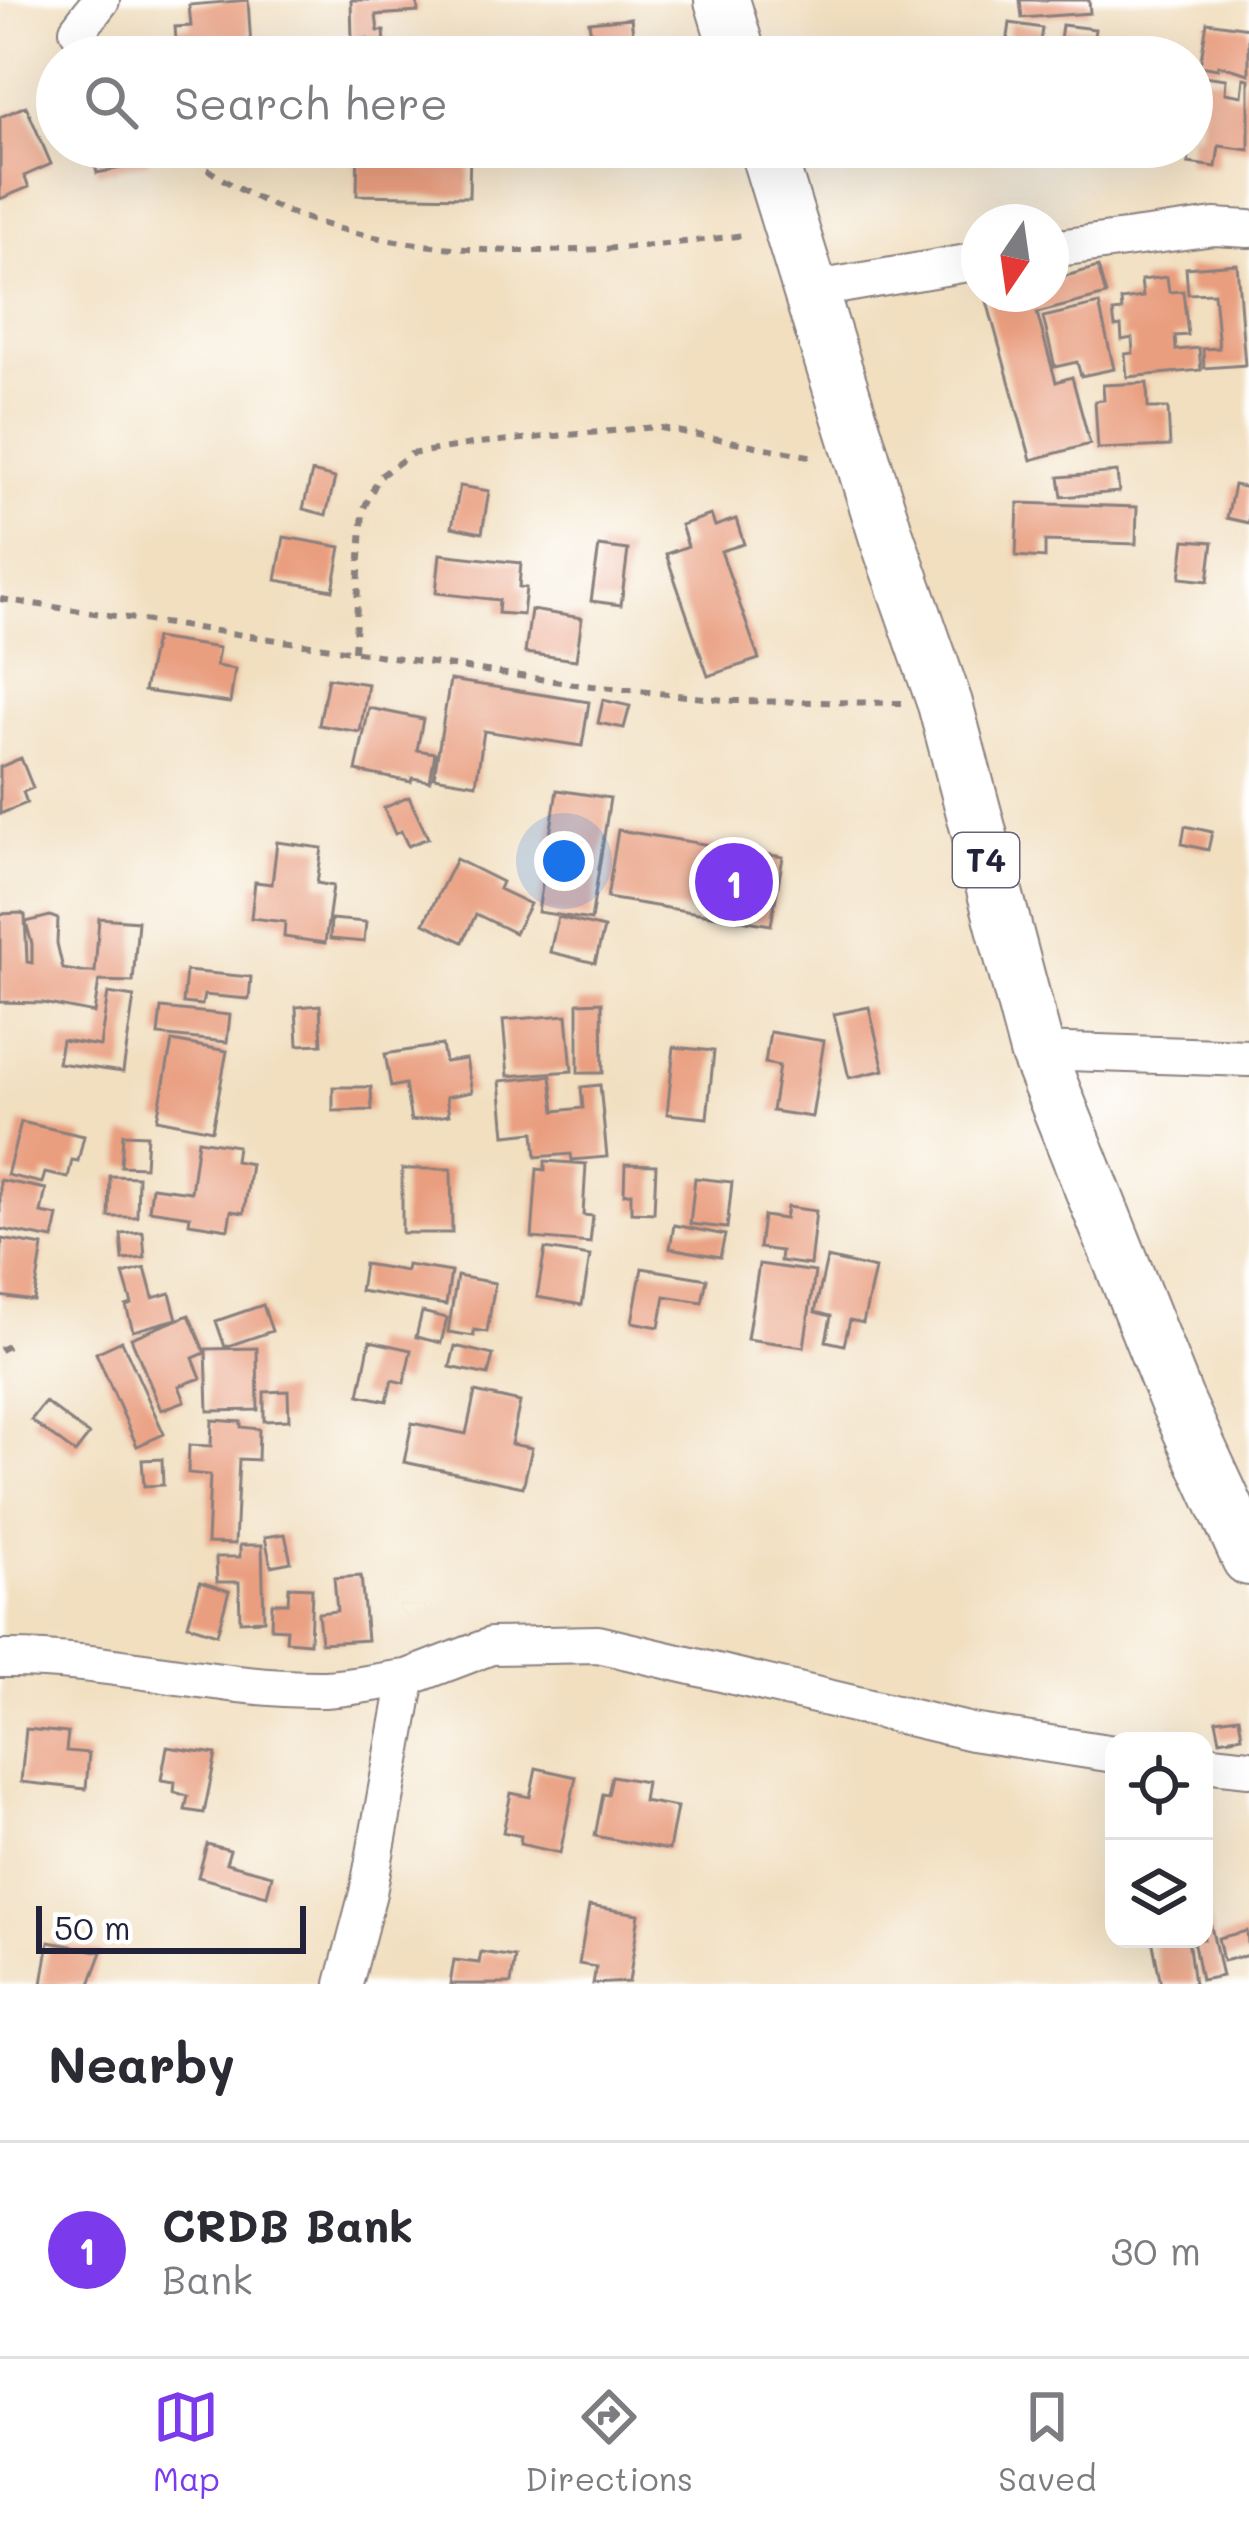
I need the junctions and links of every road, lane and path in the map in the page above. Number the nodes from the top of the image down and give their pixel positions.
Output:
1 (100, 0) edge
2 (722, 0) edge
3 (78, 30) dead end
4 (733, 36) edge
5 (206, 168) edge
6 (772, 168) edge
7 (790, 229) junction
8 (1249, 229) edge
9 (1069, 247) edge
10 (961, 264) edge
11 (811, 290) junction
12 (865, 466) junction
13 (0, 599) edge
14 (353, 651) junction
15 (945, 704) junction
16 (1037, 1052) junction
17 (1249, 1058) edge
18 (12, 1343) dead end
19 (0, 1350) edge
20 (1249, 1558) edge
21 (0, 1659) edge
22 (407, 1678) junction
23 (1105, 1753) edge
24 (1213, 1764) edge
25 (1249, 1768) edge
26 (344, 1984) edge

1 - 3 street
2 - 4 highway
5 - 7 path
6 - 7 highway, T4
7 - 11 highway, T4
8 - 9 street
10 - 11 street
11 - 12 highway, T4
12 - 14 path
12 - 15 highway, T4
13 - 14 path
14 - 15 path
15 - 16 highway, T4
16 - 17 street
16 - 20 highway, T4
18 - 19 path
21 - 22 street
22 - 23 street
22 - 26 street
24 - 25 street

